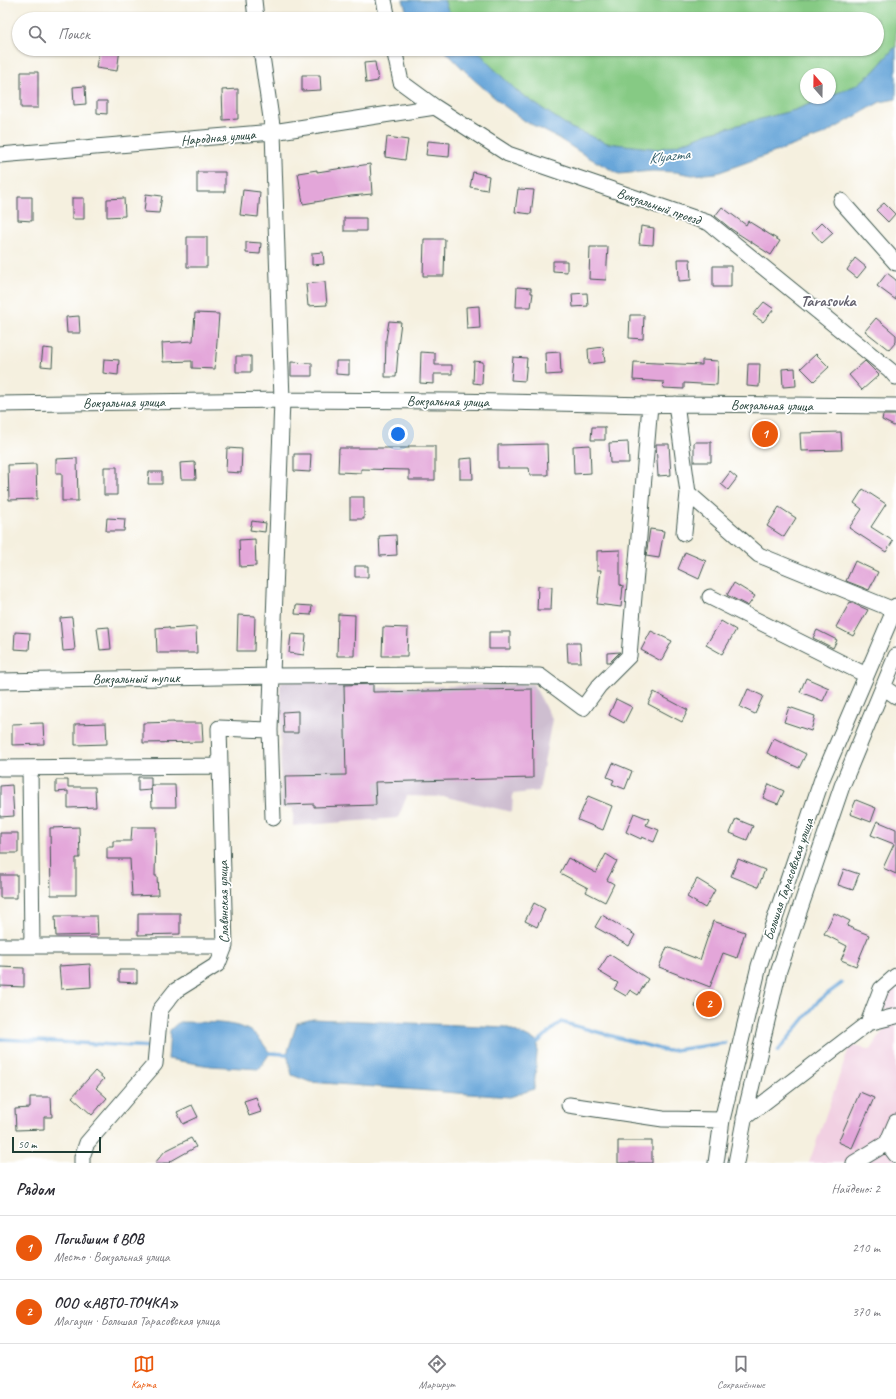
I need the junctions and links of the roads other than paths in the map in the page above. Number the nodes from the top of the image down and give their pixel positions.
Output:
1 (254, 0) edge
2 (384, 0) edge
3 (255, 12) edge
4 (387, 12) edge
5 (262, 56) edge
6 (396, 56) edge
7 (434, 107) junction
8 (273, 132) junction
9 (0, 155) edge
10 (841, 201) dead end
11 (896, 263) edge
12 (894, 369) edge
13 (282, 400) junction
14 (0, 404) edge
15 (676, 404) junction
16 (650, 405) junction
17 (896, 406) edge
18 (688, 493) junction
19 (684, 533) dead end
20 (710, 597) dead end
21 (895, 608) edge
22 (896, 656) edge
23 (866, 675) junction
24 (272, 676) junction
25 (0, 681) edge
26 (883, 688) junction
27 (896, 696) edge
28 (270, 730) junction
29 (220, 766) junction
30 (0, 768) edge
31 (30, 768) junction
32 (273, 818) dead end
33 (0, 946) edge
34 (32, 946) junction
35 (225, 946) junction
36 (896, 976) edge
37 (896, 1016) edge
38 (868, 1023) junction
39 (569, 1105) dead end
40 (744, 1118) junction
41 (722, 1120) junction
42 (896, 1122) edge
43 (891, 1142) edge
44 (896, 1155) edge
45 (82, 1163) edge
46 (716, 1163) edge
47 (736, 1163) edge
48 (854, 1163) edge

1 - 3 street
2 - 4 street
5 - 8 street
6 - 7 street, Вокзальный проезд
7 - 8 street, Народная улица
7 - 12 street, Вокзальный проезд
8 - 9 street, Народная улица
8 - 13 street
10 - 11 street
13 - 14 street, Вокзальная улица
13 - 16 street, Вокзальная улица
13 - 24 street
15 - 16 street, Вокзальная улица
15 - 17 street, Вокзальная улица
15 - 18 street
16 - 24 street, Вокзальный тупик
18 - 19 street
18 - 21 street
20 - 23 street
21 - 23 street, Большая Тарасовская улица
22 - 26 street, Большая Тарасовская улица
23 - 41 street, Большая Тарасовская улица
24 - 25 street, Вокзальный тупик
24 - 28 street
26 - 27 street
26 - 40 street, Большая Тарасовская улица
28 - 29 street, Славянская улица
28 - 32 street
29 - 31 street
29 - 35 street, Славянская улица
30 - 31 street
31 - 34 street
33 - 34 street
34 - 35 street
35 - 45 street, Славянская улица
36 - 38 street
37 - 38 street
38 - 40 street
39 - 41 street
40 - 47 street, Большая Тарасовская улица
41 - 46 street, Большая Тарасовская улица
42 - 43 street
43 - 44 street
43 - 48 street

